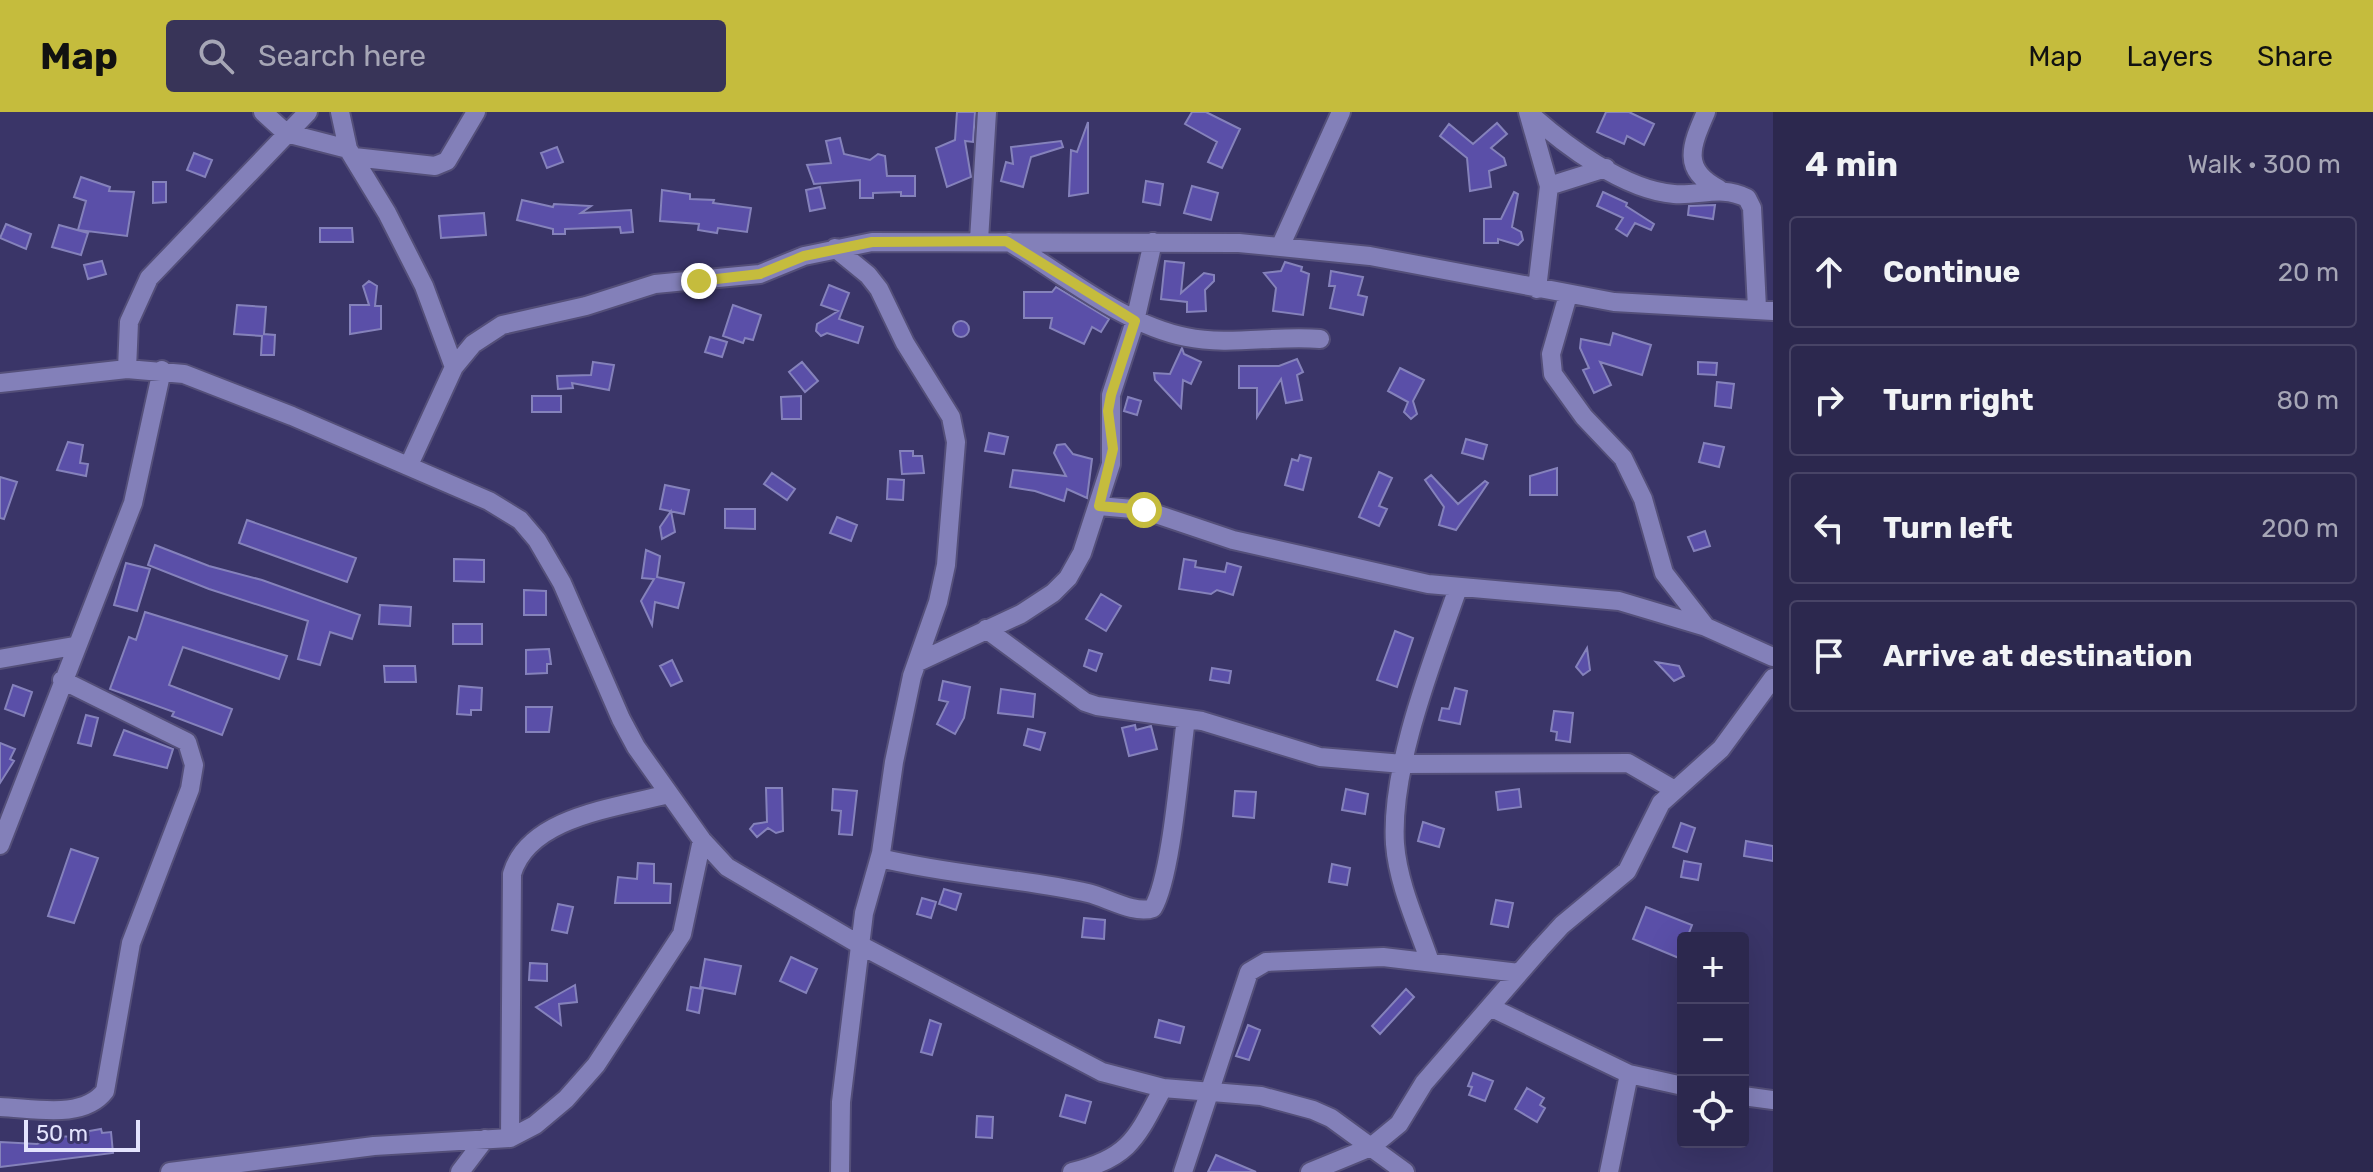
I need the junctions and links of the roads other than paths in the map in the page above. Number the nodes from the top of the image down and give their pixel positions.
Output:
1 (263, 112) edge
2 (308, 112) edge
3 (340, 112) edge
4 (476, 112) edge
5 (987, 112) edge
6 (1341, 112) edge
7 (1528, 112) edge
8 (1706, 112) edge
9 (286, 133) junction
10 (351, 153) junction
11 (1606, 168) junction
12 (1549, 186) junction
13 (1719, 189) junction
14 (979, 240) junction
15 (1006, 241) junction
16 (1153, 242) junction
17 (1280, 247) junction
18 (835, 248) junction
19 (1537, 289) junction
20 (1568, 295) junction
21 (1765, 309) edge
22 (1135, 321) junction
23 (1320, 339) dead end
24 (454, 367) junction
25 (127, 369) junction
26 (162, 370) junction
27 (0, 383) edge
28 (409, 465) junction
29 (1099, 506) junction
30 (1458, 588) junction
31 (1706, 627) junction
32 (986, 629) junction
33 (74, 646) junction
34 (1773, 657) edge
35 (0, 659) edge
36 (918, 662) junction
37 (1773, 678) edge
38 (62, 680) junction
39 (1186, 719) junction
40 (1403, 764) junction
41 (1673, 789) junction
42 (668, 794) junction
43 (702, 840) junction
44 (0, 845) edge
45 (880, 858) junction
46 (860, 945) junction
47 (1430, 962) junction
48 (1519, 973) junction
49 (1490, 1007) junction
50 (1629, 1074) junction
51 (1677, 1085) edge
52 (1163, 1088) junction
53 (1212, 1093) junction
54 (1749, 1097) edge
55 (1773, 1100) edge
56 (0, 1107) edge
57 (510, 1138) junction
58 (485, 1139) junction
59 (1371, 1147) junction
60 (170, 1172) edge
61 (460, 1172) edge
62 (840, 1172) edge
63 (1072, 1172) edge
64 (1183, 1172) edge
65 (1310, 1172) edge
66 (1405, 1172) edge
67 (1609, 1172) edge

1 - 9 street
2 - 9 street
3 - 10 street
4 - 10 street
5 - 14 street
6 - 17 street
7 - 11 street
7 - 12 street
8 - 13 street
9 - 10 street
9 - 25 street
10 - 24 street
11 - 12 street
11 - 13 street
12 - 19 street
13 - 21 street
14 - 15 street
14 - 18 street
15 - 16 street
15 - 22 street
16 - 17 street
16 - 22 street
17 - 19 street
18 - 24 street
18 - 36 street
19 - 20 street
20 - 21 street
20 - 31 street
22 - 23 street
22 - 29 street
24 - 28 street
25 - 26 street
25 - 27 street
26 - 28 street
26 - 33 street
28 - 42 street
29 - 30 street
29 - 32 street
30 - 31 street
30 - 40 street
31 - 34 street
32 - 36 street
32 - 39 street
33 - 35 street
33 - 38 street
36 - 45 street
37 - 41 street
38 - 44 street
38 - 56 street
39 - 40 street
39 - 45 street
40 - 41 street
40 - 47 street
41 - 48 street
42 - 43 street
42 - 57 street
43 - 46 street
43 - 57 street
45 - 46 street
46 - 52 street
46 - 62 street
47 - 48 street
47 - 53 street
48 - 49 street
49 - 50 street
49 - 59 street
50 - 51 street
50 - 67 street
52 - 53 street
52 - 63 street
53 - 59 street
53 - 64 street
54 - 55 street
57 - 58 street
58 - 60 street
58 - 61 street
59 - 65 street
59 - 66 street

